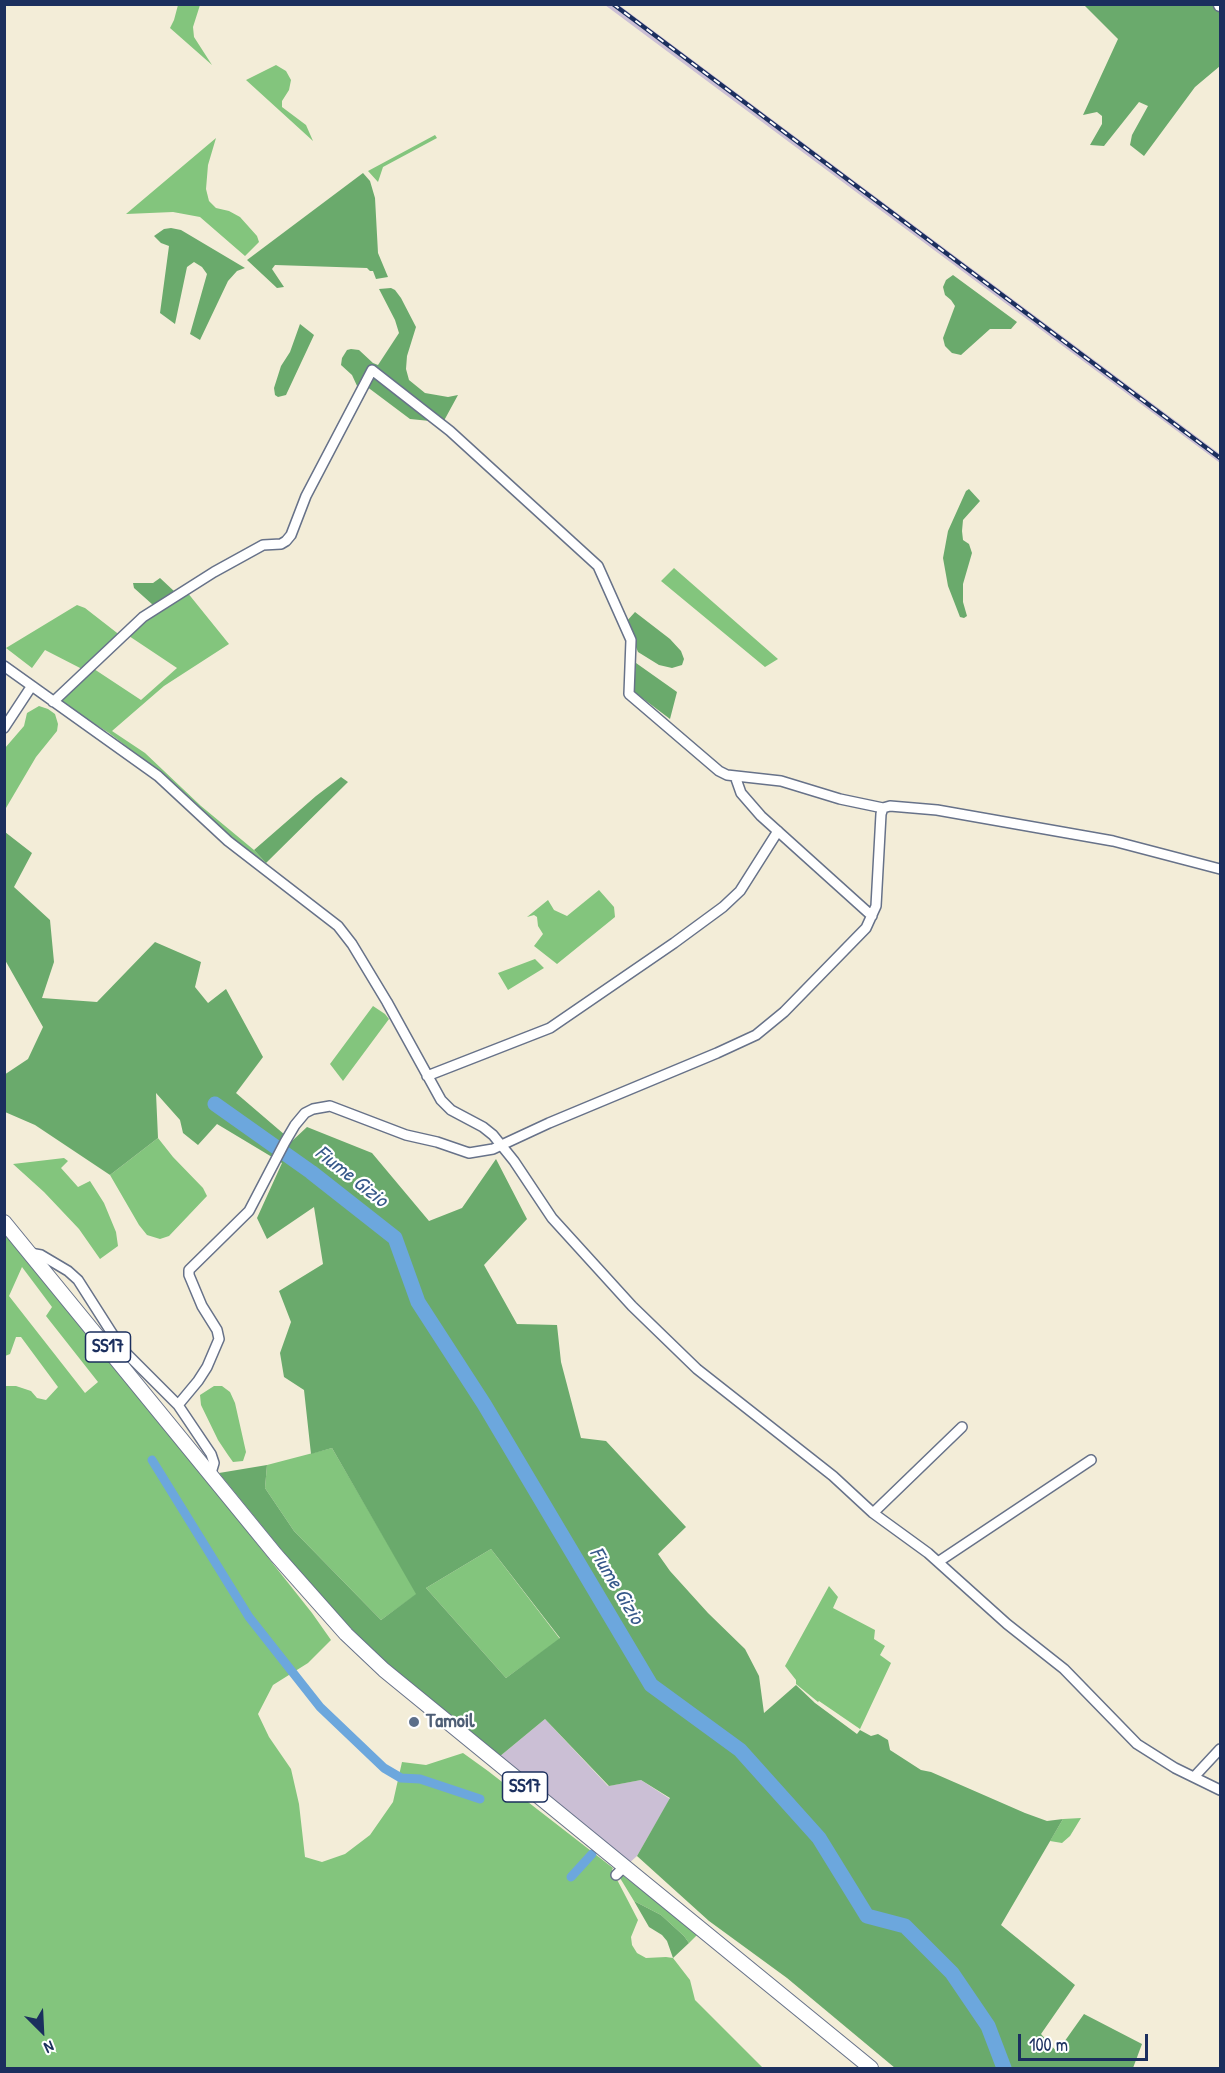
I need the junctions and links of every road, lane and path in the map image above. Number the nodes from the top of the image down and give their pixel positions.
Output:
1 (4, 666) edge
2 (31, 687) junction
3 (53, 702) junction
4 (4, 729) edge
5 (735, 776) junction
6 (883, 808) junction
7 (778, 831) junction
8 (1221, 869) edge
9 (873, 916) junction
10 (427, 1076) junction
11 (501, 1145) junction
12 (4, 1221) edge
13 (119, 1352) junction
14 (178, 1405) junction
15 (962, 1427) dead end
16 (1091, 1460) dead end
17 (211, 1473) junction
18 (873, 1513) junction
19 (938, 1562) junction
20 (1221, 1749) edge
21 (1194, 1777) junction
22 (1221, 1790) edge
23 (870, 2068) edge

1 - 2 street
2 - 3 street
2 - 4 street
3 - 5 street
3 - 10 street
5 - 6 street
5 - 7 street
6 - 8 street
6 - 9 street
7 - 9 street
7 - 10 street
9 - 11 street
10 - 11 street
11 - 14 street
11 - 18 street
12 - 13 main road, SS17
13 - 14 street
13 - 17 main road, SS17
14 - 17 street
15 - 18 street
16 - 19 street
17 - 23 main road, SS17
18 - 19 street
19 - 21 street
20 - 21 street
21 - 22 street

